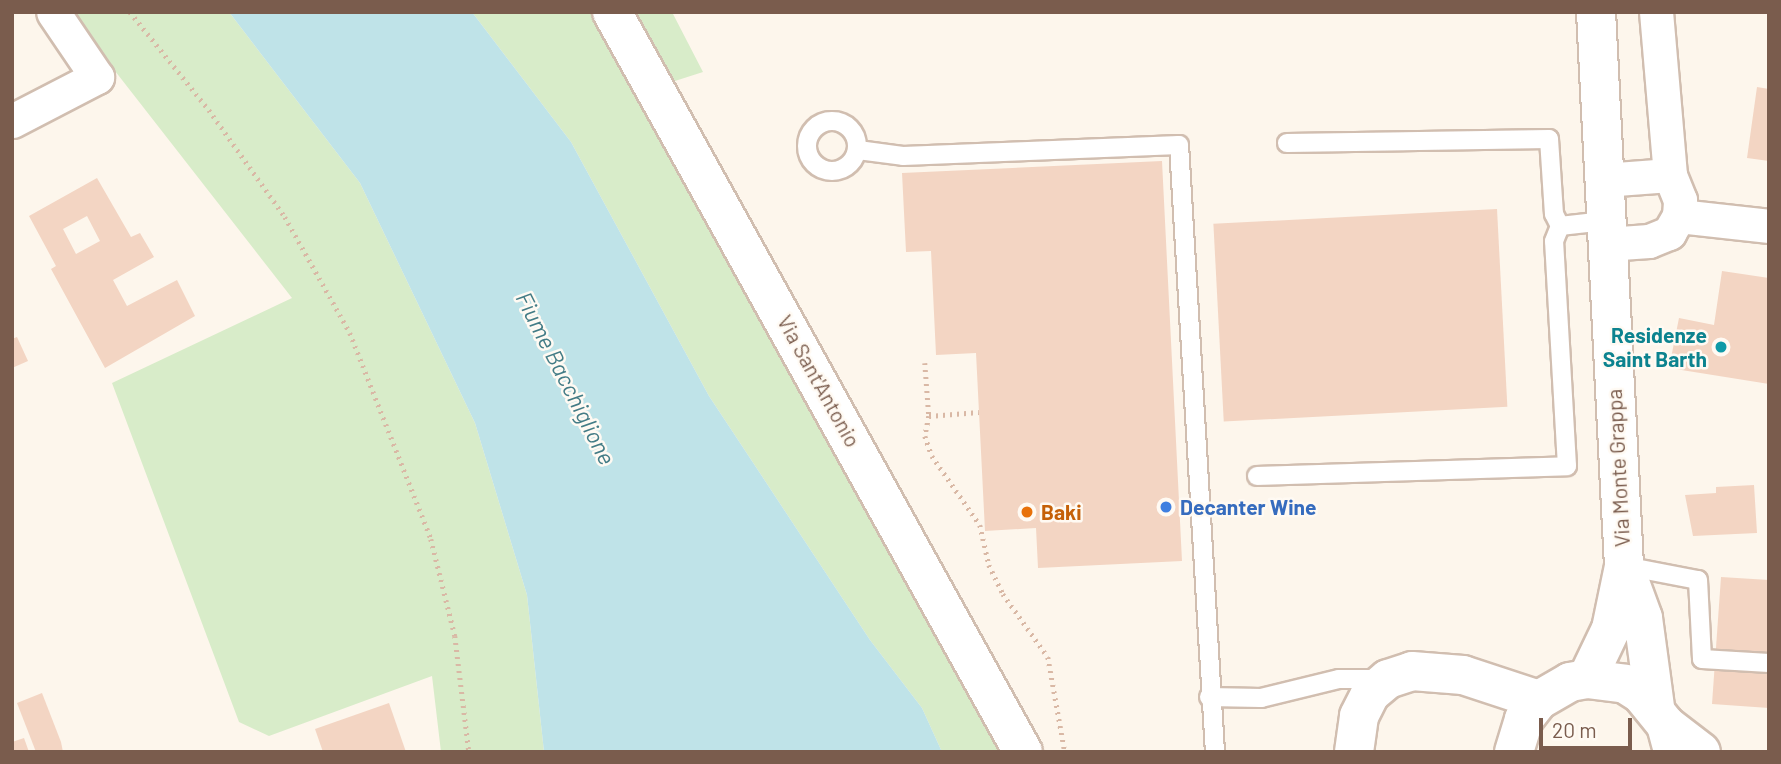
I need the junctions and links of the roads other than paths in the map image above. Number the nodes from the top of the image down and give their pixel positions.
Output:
1 (52, 12) edge
2 (612, 12) edge
3 (1596, 12) edge
4 (1656, 12) edge
5 (12, 121) edge
6 (1287, 143) dead end
7 (858, 150) dead end
8 (1670, 175) junction
9 (1603, 180) junction
10 (1679, 216) junction
11 (1560, 226) junction
12 (1769, 226) edge
13 (1605, 232) junction
14 (1257, 476) dead end
15 (1624, 566) junction
16 (1769, 663) edge
17 (1475, 678) junction
18 (1587, 678) junction
19 (1388, 679) junction
20 (1209, 697) junction
21 (1539, 700) junction
22 (1665, 728) edge
23 (1515, 747) edge
24 (1023, 752) edge
25 (1214, 752) edge
26 (1354, 752) edge
27 (1701, 752) edge

1 - 5 street
2 - 24 street, Via Sant'Antonio
3 - 9 street, Via Monte Grappa
4 - 8 street
6 - 11 lane
7 - 20 lane
8 - 9 street
8 - 10 street
9 - 13 street, Via Monte Grappa
10 - 12 street
10 - 13 street
11 - 13 lane
11 - 14 lane
13 - 15 street, Via Monte Grappa
15 - 16 lane
15 - 18 street, Via Monte Grappa
15 - 22 street, Via Monte Grappa
17 - 19 street
17 - 21 street
17 - 23 street
18 - 21 street
18 - 22 street
19 - 20 lane
19 - 26 street
20 - 25 lane
21 - 23 street
22 - 27 street

